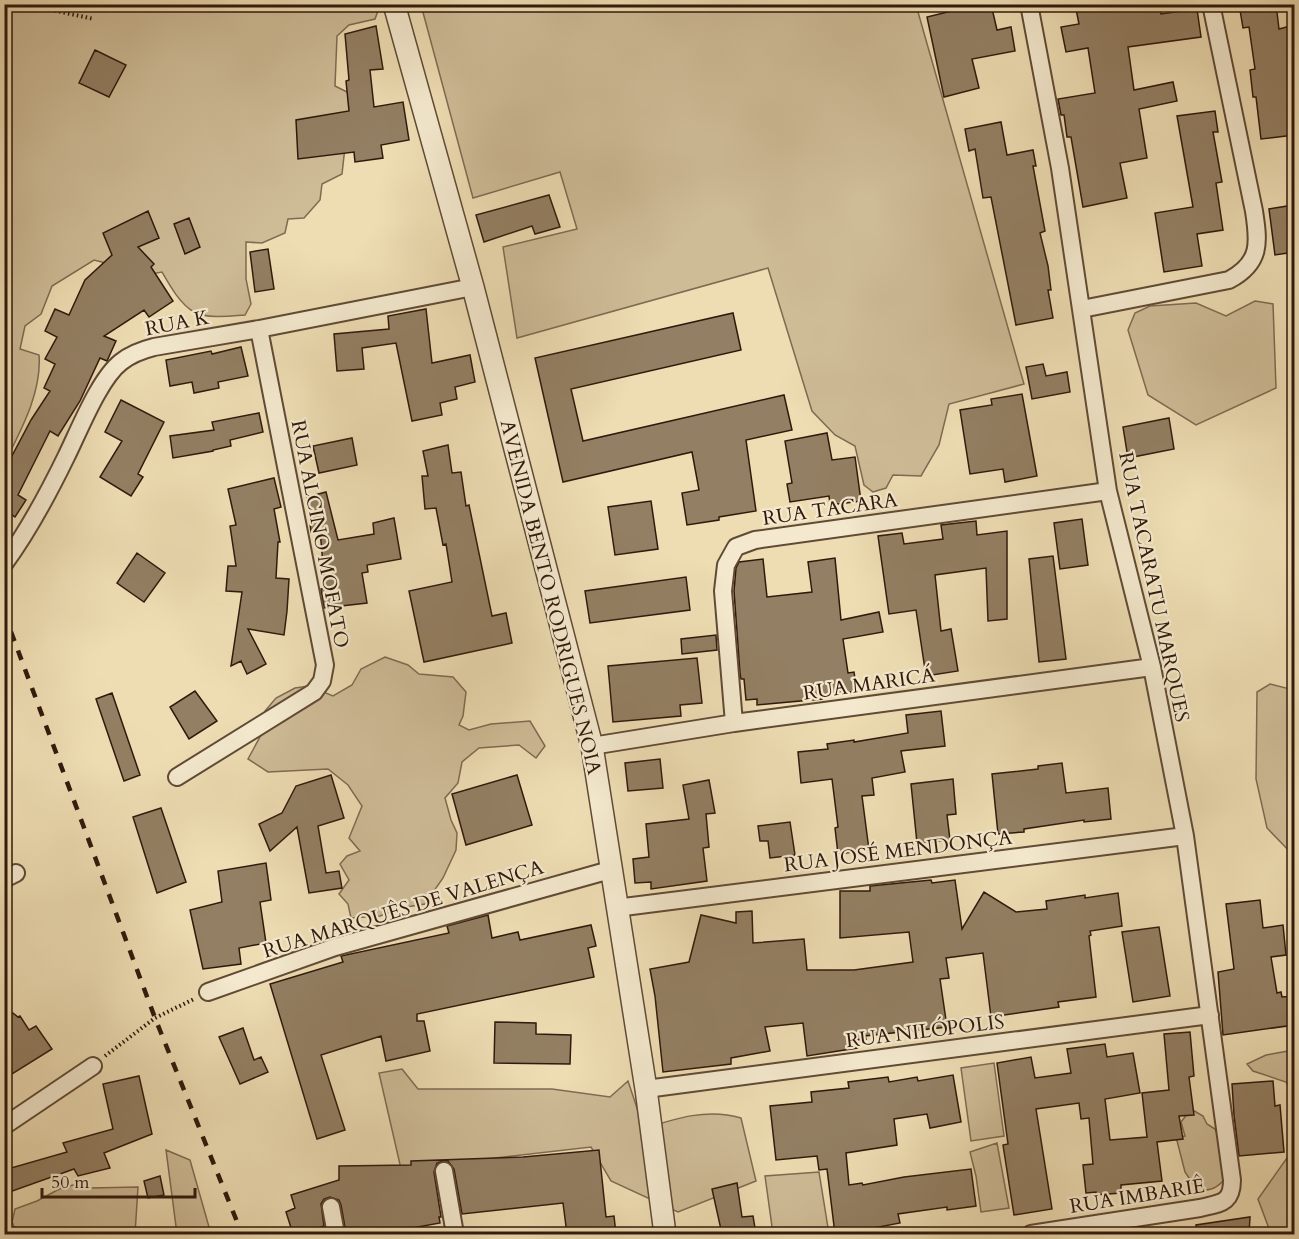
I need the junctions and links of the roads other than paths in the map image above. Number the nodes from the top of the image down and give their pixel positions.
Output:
1 (394, 4) edge
2 (1029, 4) edge
3 (1211, 4) edge
4 (473, 287) junction
5 (1082, 309) junction
6 (259, 329) junction
7 (1108, 490) junction
8 (4, 564) edge
9 (1152, 667) junction
10 (734, 723) junction
11 (592, 746) junction
12 (177, 777) dead end
13 (1185, 836) junction
14 (610, 870) junction
15 (616, 908) junction
16 (208, 992) road end
17 (1210, 1015) junction
18 (93, 1066) road end
19 (646, 1089) junction
20 (4, 1126) edge
21 (444, 1171) dead end
22 (1232, 1180) joint
23 (331, 1207) dead end
24 (336, 1234) edge
25 (455, 1234) edge
26 (665, 1234) edge
27 (1031, 1234) edge

1 - 4 street, AVENIDA BENTO RODRIGUES NOIA
2 - 5 street, RUA TACARATU MARQUES
3 - 5 street
4 - 6 street, RUA K
4 - 11 street, AVENIDA BENTO RODRIGUES NOIA
5 - 7 street, RUA TACARATU MARQUES
6 - 8 street, RUA K
6 - 12 street, RUA ALCINO MOFATO
7 - 9 street, RUA TACARATU MARQUES
7 - 10 street, RUA TACARA
9 - 10 street, RUA MARICÁ
9 - 13 street, RUA TACARATU MARQUES
10 - 11 street, RUA MARICÁ
11 - 14 street, AVENIDA BENTO RODRIGUES NOIA
13 - 15 street, RUA JOSÉ MENDONÇA
13 - 17 street, RUA TACARATU MARQUES
14 - 15 street, AVENIDA BENTO RODRIGUES NOIA
14 - 16 street, RUA MARQUÊS DE VALENÇA
15 - 19 street, AVENIDA BENTO RODRIGUES NOIA
17 - 19 street, RUA NILÓPOLIS
17 - 22 street, RUA TACARATU MARQUES
18 - 20 street
19 - 26 street, AVENIDA BENTO RODRIGUES NOIA
21 - 25 street
22 - 27 street, RUA IMBARIÊ
23 - 24 street

